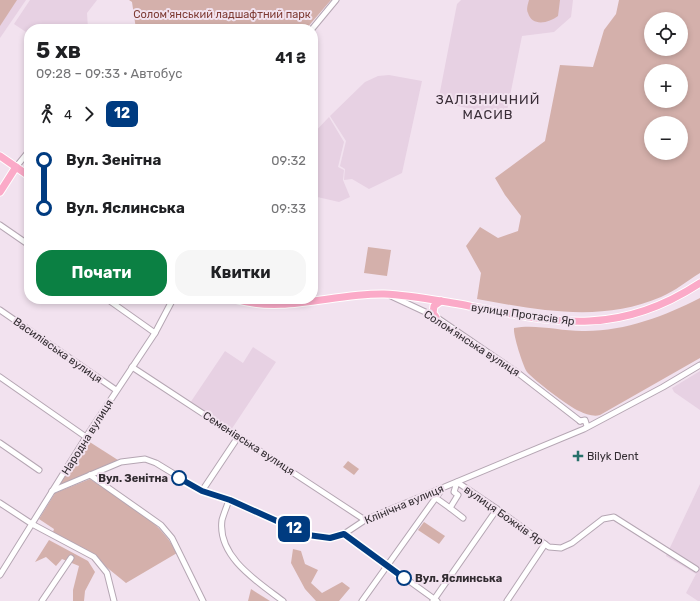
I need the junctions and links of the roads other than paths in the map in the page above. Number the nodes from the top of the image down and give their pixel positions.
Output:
1 (336, 0) edge
2 (316, 24) edge
3 (0, 156) edge
4 (24, 157) edge
5 (16, 167) junction
6 (24, 173) edge
7 (0, 192) edge
8 (0, 225) edge
9 (24, 242) edge
10 (700, 283) edge
11 (386, 294) junction
12 (318, 300) edge
13 (441, 301) junction
14 (114, 304) edge
15 (170, 304) edge
16 (258, 304) edge
17 (292, 304) edge
18 (0, 310) edge
19 (436, 317) junction
20 (155, 332) junction
21 (700, 365) edge
22 (132, 367) junction
23 (0, 377) edge
24 (116, 390) junction
25 (580, 421) junction
26 (587, 426) junction
27 (581, 429) junction
28 (86, 437) junction
29 (238, 437) junction
30 (0, 443) edge
31 (39, 470) dead end
32 (90, 475) junction
33 (457, 482) junction
34 (442, 489) junction
35 (52, 491) junction
36 (202, 491) junction
37 (436, 498) junction
38 (230, 500) junction
39 (0, 503) edge
40 (450, 508) junction
41 (497, 509) junction
42 (463, 518) dead end
43 (365, 520) junction
44 (32, 524) junction
45 (344, 534) junction
46 (545, 544) junction
47 (71, 558) dead end
48 (387, 565) junction
49 (696, 569) dead end
50 (0, 575) edge
51 (434, 600) edge
52 (42, 601) edge
53 (114, 601) edge
54 (203, 601) edge
55 (283, 601) edge
56 (362, 601) edge
57 (507, 601) edge

1 - 2 street
3 - 5 main road
4 - 5 street
5 - 6 main road
5 - 7 main road
8 - 9 street
10 - 13 main road, вулиця Протасів Яр
11 - 12 main road, Соломʼянська вулиця
11 - 13 main road, вулиця Протасів Яр
11 - 19 street, Соломʼянська вулиця
13 - 19 main road
14 - 20 street
15 - 20 street, Народна вулиця
16 - 17 main road, Соломʼянська вулиця
18 - 24 street, Василівська вулиця
19 - 25 street, Соломʼянська вулиця
20 - 22 street, Народна вулиця
21 - 26 street
22 - 24 street, Народна вулиця
22 - 29 street, Семенівська вулиця
23 - 28 street
24 - 28 street, Народна вулиця
25 - 26 street
25 - 27 street
26 - 27 street
27 - 33 street, Клінічна вулиця
28 - 35 street, Народна вулиця
29 - 36 street
29 - 43 street, Семенівська вулиця
30 - 31 street
32 - 35 street, Клінічна вулиця
32 - 36 street, Клінічна вулиця
32 - 54 street
33 - 34 street, Клінічна вулиця
33 - 40 street
33 - 41 street, вулиця Божків Яр
34 - 37 street
34 - 43 street, Клінічна вулиця
35 - 44 street, Народна вулиця
36 - 38 street, Клінічна вулиця
37 - 40 street
37 - 48 street
38 - 45 street, Клінічна вулиця
38 - 55 street
39 - 44 street
40 - 42 street
41 - 46 street, вулиця Божків Яр
41 - 51 street
43 - 45 street, Клінічна вулиця
44 - 50 street, Народна вулиця
44 - 53 street
45 - 48 street
46 - 49 street, вулиця Божків Яр
46 - 57 street
47 - 52 street
48 - 51 street
48 - 56 street

